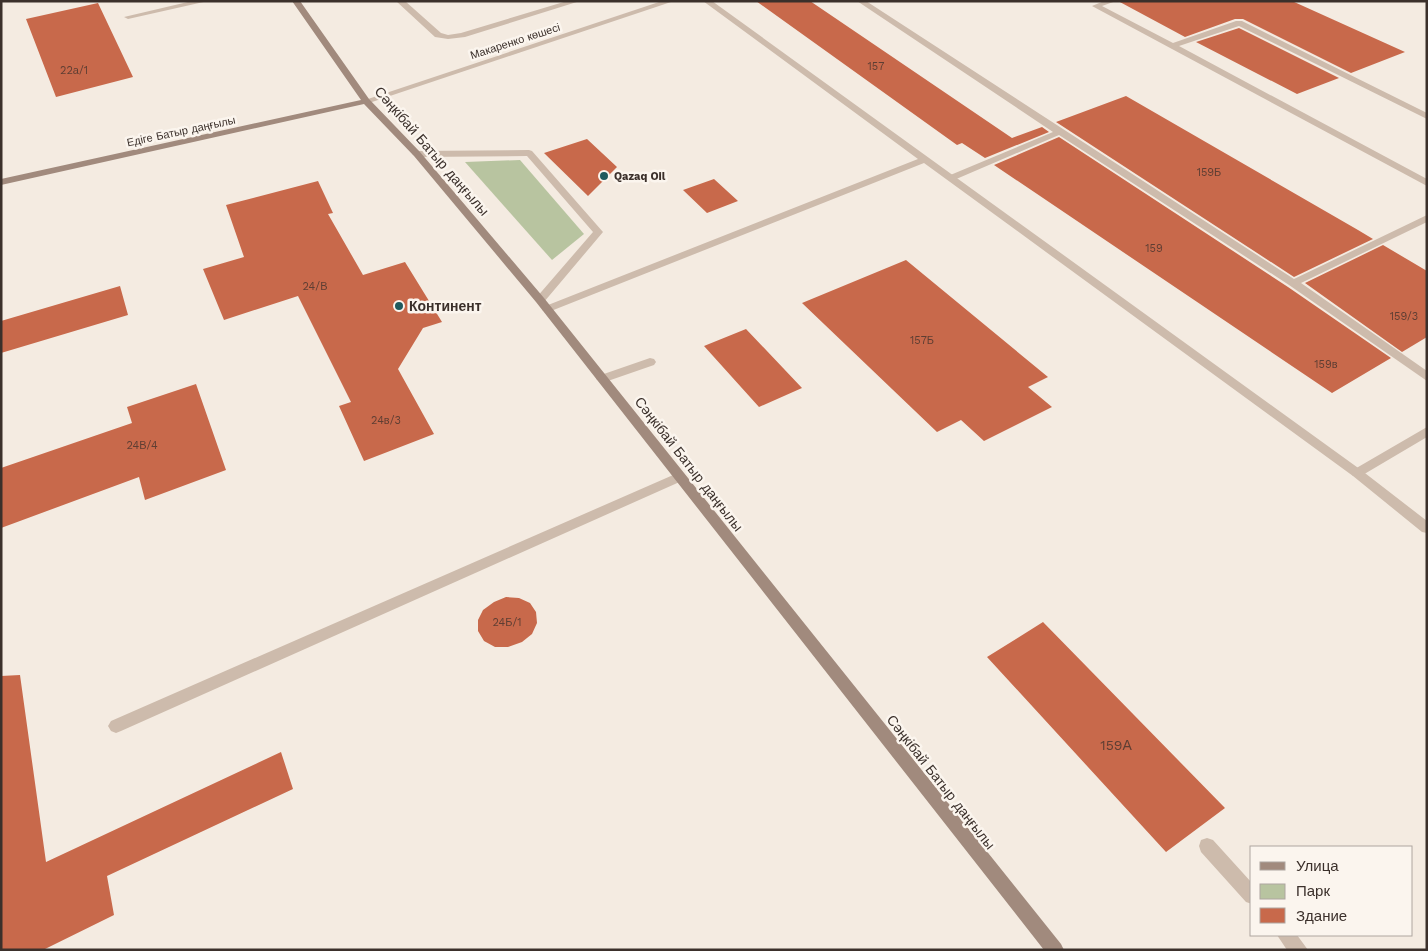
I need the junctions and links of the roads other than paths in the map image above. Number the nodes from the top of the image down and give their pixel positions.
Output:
1 (204, 1) edge
2 (296, 1) edge
3 (400, 1) edge
4 (576, 1) edge
5 (670, 1) edge
6 (707, 1) edge
7 (861, 1) edge
8 (1086, 1) edge
9 (1112, 1) edge
10 (167, 5) edge
11 (1096, 6) junction
12 (128, 17) dead end
13 (1172, 46) junction
14 (366, 101) junction
15 (1427, 116) edge
16 (1060, 132) junction
17 (417, 154) junction
18 (925, 160) junction
19 (951, 178) junction
20 (1, 182) edge
21 (1427, 183) edge
22 (1427, 218) edge
23 (1293, 283) junction
24 (544, 305) junction
25 (650, 362) dead end
26 (1427, 377) edge
27 (602, 380) junction
28 (1427, 431) edge
29 (1357, 473) junction
30 (680, 477) junction
31 (1427, 528) edge
32 (116, 726) dead end
33 (1207, 846) dead end
34 (1250, 894) edge
35 (1287, 936) edge
36 (1055, 950) edge
37 (1300, 950) edge

1 - 10 street
2 - 14 main road, Сәңкібай Батыр даңғылы
3 - 4 street
5 - 14 street, Макаренко көшесі
6 - 18 street
7 - 16 street
8 - 11 street
9 - 11 street
10 - 12 street
11 - 13 street
13 - 15 street
13 - 21 street
14 - 17 main road, Сәңкібай Батыр даңғылы
14 - 20 main road, Едіге Батыр даңғылы
16 - 19 street
16 - 23 street
17 - 24 main road, Сәңкібай Батыр даңғылы
17 - 24 street
18 - 19 street
18 - 24 street
19 - 29 street
22 - 23 street
23 - 26 street
24 - 27 main road, Сәңкібай Батыр даңғылы
25 - 27 street
27 - 30 main road, Сәңкібай Батыр даңғылы
28 - 29 street
29 - 31 street
30 - 32 street
30 - 36 main road, Сәңкібай Батыр даңғылы
33 - 34 street
35 - 37 street

